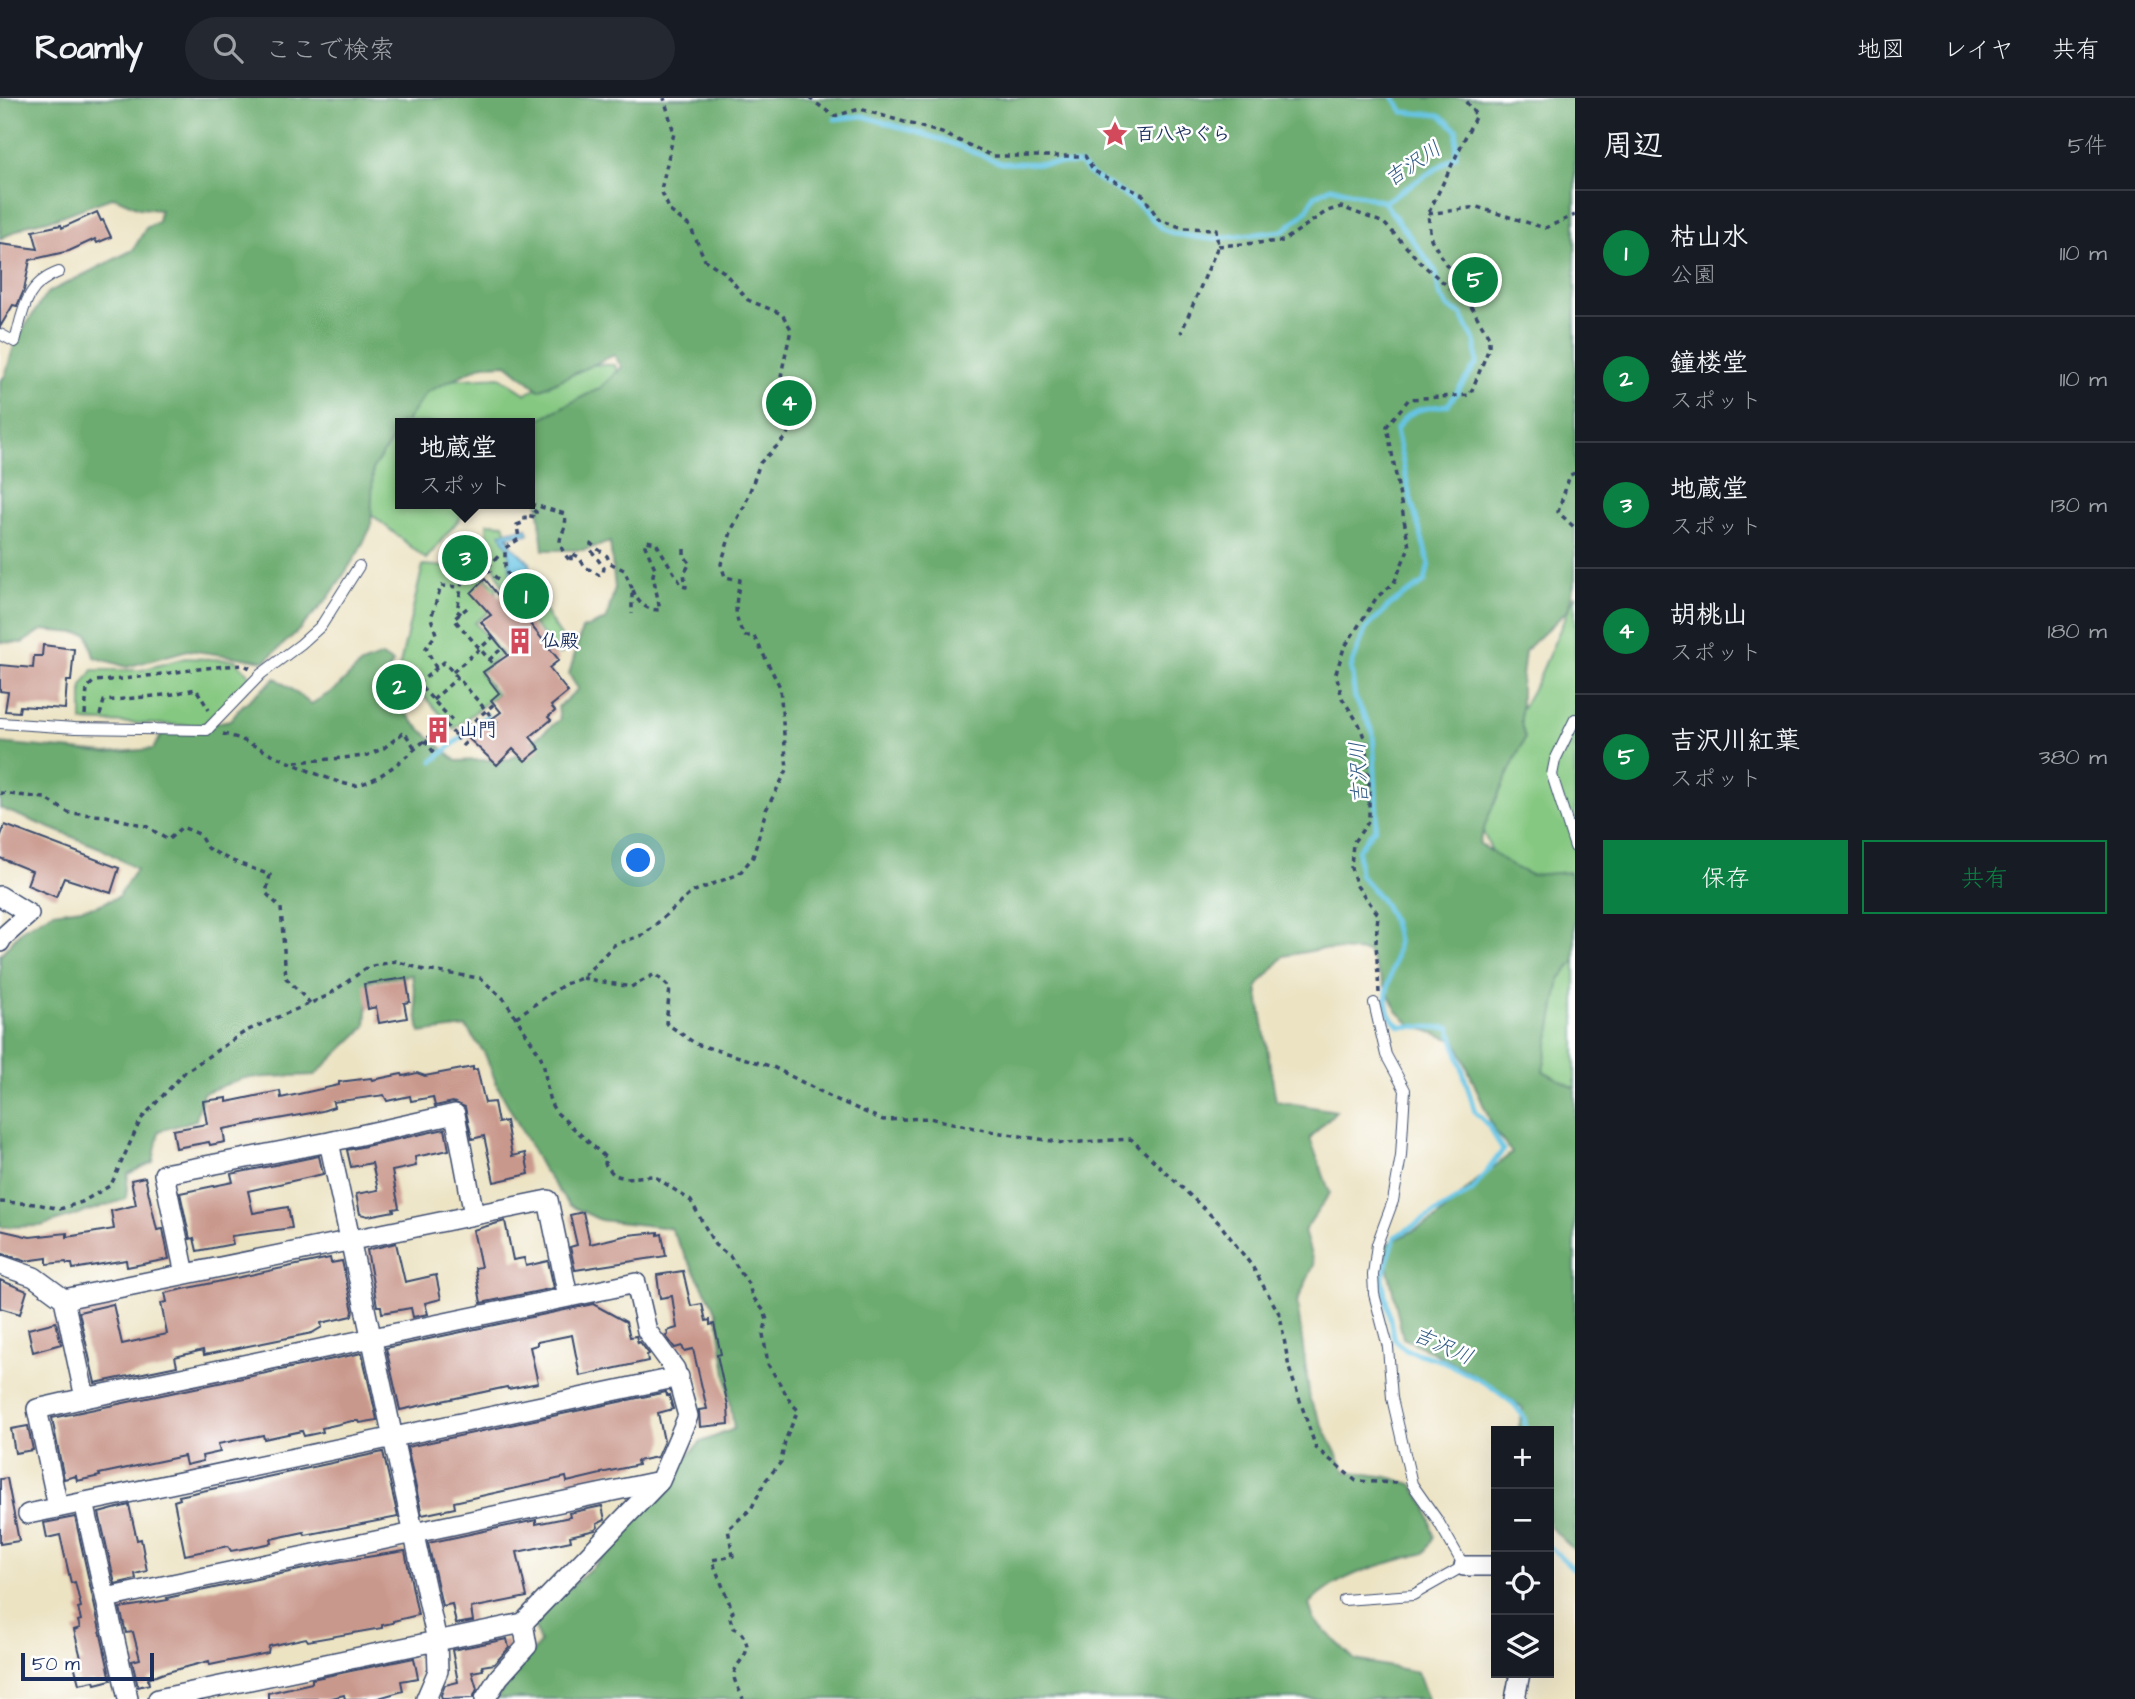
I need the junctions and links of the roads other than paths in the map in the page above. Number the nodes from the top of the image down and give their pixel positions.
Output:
1 (59, 272) dead end
2 (0, 334) edge
3 (359, 566) dead end
4 (1575, 719) edge
5 (0, 723) edge
6 (1575, 847) edge
7 (0, 896) edge
8 (0, 942) edge
9 (1374, 1003) road end
10 (329, 1142) junction
11 (474, 1214) junction
12 (351, 1240) junction
13 (0, 1265) edge
14 (185, 1275) junction
15 (568, 1297) junction
16 (64, 1299) junction
17 (372, 1338) junction
18 (679, 1377) junction
19 (85, 1398) junction
20 (393, 1437) junction
21 (660, 1481) junction
22 (84, 1502) junction
23 (58, 1507) junction
24 (28, 1514) dead end
25 (414, 1533) junction
26 (1464, 1566) junction
27 (1491, 1566) edge
28 (106, 1598) junction
29 (1344, 1600) dead end
30 (523, 1623) junction
31 (437, 1641) junction
32 (1519, 1678) edge
33 (128, 1699) edge
34 (158, 1699) edge
35 (426, 1699) edge
36 (485, 1699) edge
37 (1515, 1699) edge

1 - 2 lane
3 - 5 lane
4 - 6 lane
7 - 8 street
9 - 26 lane
10 - 11 street
10 - 12 street
10 - 14 street
11 - 12 street
11 - 15 street
12 - 14 street
12 - 17 street
13 - 16 street
14 - 16 street
15 - 17 street
15 - 18 street
16 - 19 street
17 - 19 street
17 - 20 street
18 - 20 street
18 - 21 street
19 - 23 street
20 - 22 street
20 - 25 street
21 - 25 street
21 - 30 street
22 - 23 street
22 - 28 street
23 - 24 street
25 - 28 street
25 - 31 street
26 - 27 street
26 - 29 lane
28 - 33 street
30 - 31 street
30 - 36 street
31 - 34 street
31 - 35 street
32 - 37 street

